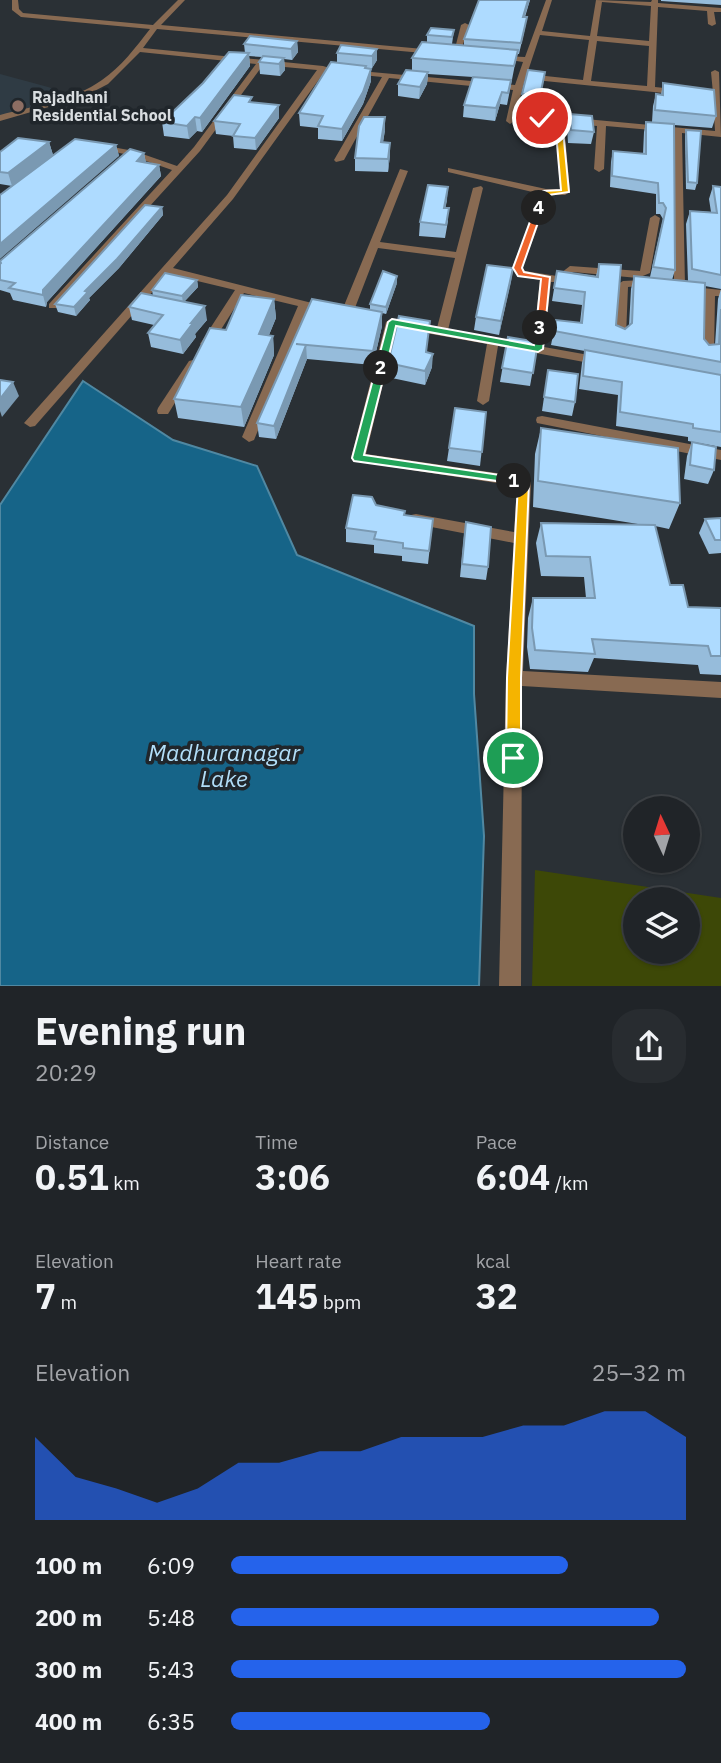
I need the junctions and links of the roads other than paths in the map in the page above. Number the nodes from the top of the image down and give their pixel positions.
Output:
1 (15, 0) edge
2 (182, 0) edge
3 (549, 0) edge
4 (600, 0) edge
5 (613, 0) edge
6 (655, 2) edge
7 (692, 4) edge
8 (710, 9) junction
9 (721, 10) edge
10 (712, 24) dead end
11 (465, 25) dead end
12 (155, 27) junction
13 (538, 33) junction
14 (593, 38) junction
15 (653, 44) junction
16 (138, 50) junction
17 (456, 54) junction
18 (468, 55) edge
19 (492, 57) edge
20 (528, 60) junction
21 (261, 62) junction
22 (323, 68) junction
23 (715, 72) dead end
24 (387, 75) junction
25 (523, 76) junction
26 (587, 83) junction
27 (519, 88) junction
28 (651, 89) junction
29 (715, 96) junction
30 (0, 118) edge
31 (542, 118) dead end
32 (559, 120) junction
33 (510, 121) dead end
34 (602, 123) junction
35 (678, 130) junction
36 (721, 134) edge
37 (84, 143) edge
38 (131, 153) junction
39 (339, 160) dead end
40 (121, 162) edge
41 (177, 169) junction
42 (599, 169) dead end
43 (451, 170) dead end
44 (403, 171) dead end
45 (478, 188) dead end
46 (545, 192) junction
47 (655, 218) dead end
48 (373, 244) junction
49 (460, 256) junction
50 (166, 271) junction
51 (546, 277) junction
52 (668, 287) junction
53 (242, 289) junction
54 (715, 293) edge
55 (304, 305) junction
56 (53, 306) edge
57 (440, 332) junction
58 (620, 336) edge
59 (492, 342) junction
60 (538, 349) junction
61 (708, 354) edge
62 (619, 365) edge
63 (483, 401) dead end
64 (163, 411) dead end
65 (542, 420) dead end
66 (30, 423) dead end
67 (249, 437) dead end
68 (721, 455) edge
69 (407, 517) edge
70 (521, 540) junction
71 (514, 678) junction
72 (721, 690) edge
73 (510, 986) edge

1 - 12 street
2 - 12 street
3 - 13 street
4 - 5 street
4 - 14 street
5 - 6 street
6 - 7 street
6 - 15 street
7 - 8 street
8 - 9 street
8 - 10 street
11 - 17 street
12 - 16 street
12 - 17 street
13 - 14 street
13 - 20 street
14 - 15 street
14 - 26 street
15 - 28 street
16 - 21 street
16 - 30 street
17 - 18 street
19 - 20 street
20 - 25 street
21 - 22 street
21 - 41 street
22 - 24 street
22 - 50 street
23 - 29 street
24 - 27 street
24 - 39 street
25 - 26 street
25 - 27 street
26 - 28 street
27 - 33 street
28 - 29 street
29 - 36 street
31 - 32 street
32 - 34 street
32 - 46 street
34 - 35 street
34 - 42 street
35 - 36 street
35 - 52 street
37 - 38 street
38 - 40 street
38 - 41 street
41 - 56 street
43 - 46 street
44 - 48 street
45 - 49 street
46 - 51 street
47 - 51 street
48 - 49 street
48 - 55 street
49 - 57 street
50 - 53 street
50 - 66 street
51 - 60 street
52 - 54 street
52 - 58 street
53 - 55 street
53 - 64 street
54 - 61 street
55 - 67 street
57 - 59 street
57 - 70 street
59 - 60 street
59 - 63 street
60 - 62 street
65 - 68 street
69 - 70 street
70 - 71 street
71 - 72 street
71 - 73 street

